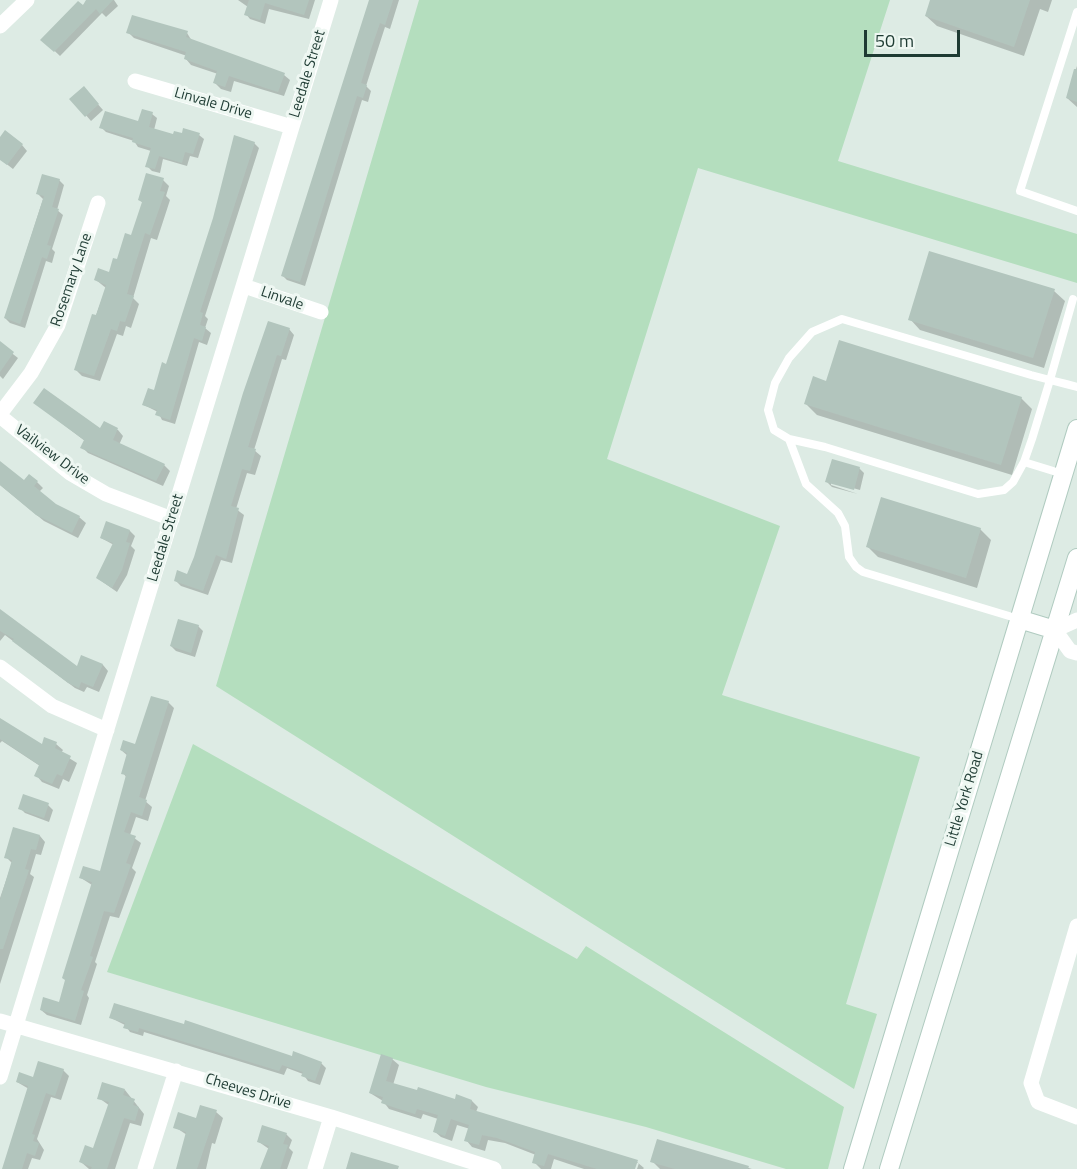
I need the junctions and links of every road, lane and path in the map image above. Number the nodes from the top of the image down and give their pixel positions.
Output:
1 (27, 0) edge
2 (332, 0) edge
3 (1077, 12) edge
4 (0, 26) edge
5 (135, 81) dead end
6 (292, 127) junction
7 (98, 203) dead end
8 (1077, 211) edge
9 (244, 286) junction
10 (1073, 299) dead end
11 (321, 312) dead end
12 (1050, 380) junction
13 (1077, 387) edge
14 (0, 415) edge
15 (1077, 429) edge
16 (789, 439) junction
17 (1024, 462) junction
18 (1063, 474) junction
19 (172, 519) junction
20 (1077, 558) edge
21 (1019, 619) junction
22 (1077, 621) edge
23 (1055, 630) junction
24 (1077, 653) edge
25 (0, 668) edge
26 (107, 730) junction
27 (1077, 926) edge
28 (1072, 961) edge
29 (0, 1021) edge
30 (16, 1026) junction
31 (176, 1071) junction
32 (0, 1077) edge
33 (331, 1117) junction
34 (1077, 1117) edge
35 (490, 1168) edge
36 (145, 1169) edge
37 (315, 1169) edge
38 (853, 1169) edge
39 (889, 1169) edge

1 - 4 street
2 - 6 street, Leedale Street
3 - 8 lane
5 - 6 street, Linvale Drive
6 - 9 street, Leedale Street
7 - 14 street, Rosemary Lane
9 - 11 street, Linvale
9 - 19 street, Leedale Street
10 - 12 lane
12 - 13 lane
12 - 16 lane
12 - 17 lane
14 - 19 street, Vailview Drive
15 - 18 main road, Little York Road
16 - 17 lane
16 - 21 lane
17 - 18 lane
18 - 21 main road, Little York Road
19 - 26 street, Leedale Street
20 - 23 main road
21 - 23 main road
21 - 38 main road, Little York Road
22 - 23 street
23 - 24 street
23 - 39 main road
25 - 26 street
26 - 30 street, Leedale Street
27 - 28 street
28 - 34 street
29 - 30 street, Cheeves Drive
30 - 31 street, Cheeves Drive
30 - 32 street, Leedale Street
31 - 33 street, Cheeves Drive
31 - 36 street
33 - 35 street, Cheeves Drive
33 - 37 street

